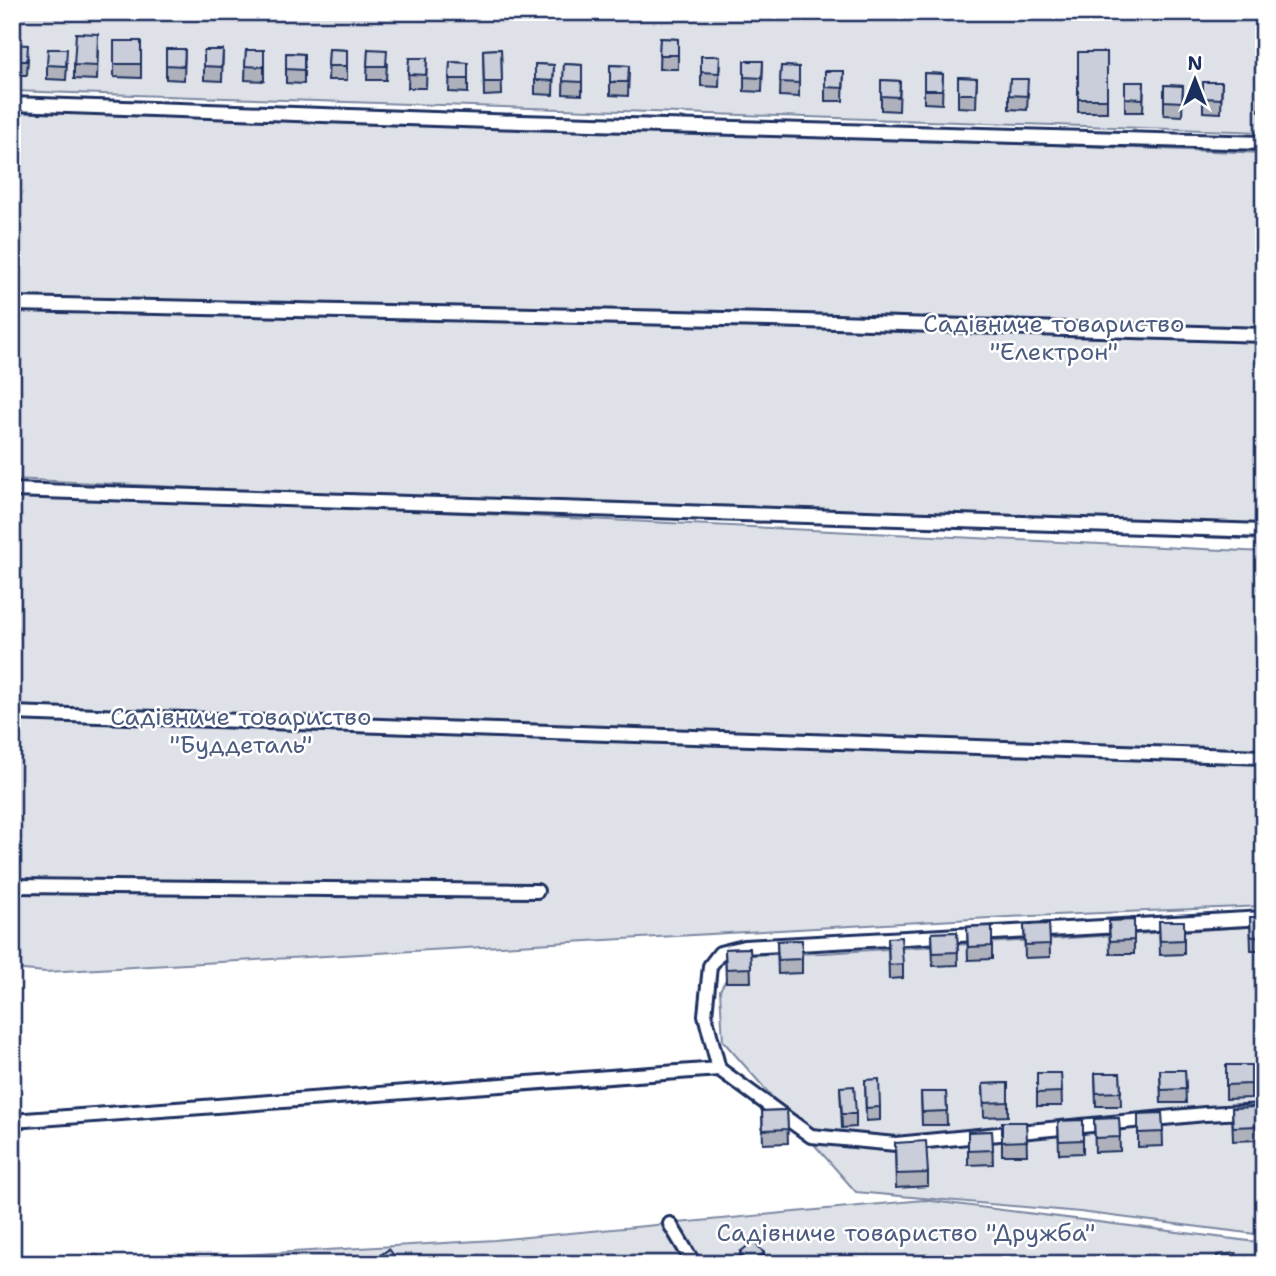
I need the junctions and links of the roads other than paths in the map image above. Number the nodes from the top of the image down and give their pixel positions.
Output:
1 (12, 104) edge
2 (1264, 143) edge
3 (12, 304) edge
4 (1264, 335) edge
5 (12, 490) edge
6 (1264, 531) edge
7 (12, 713) edge
8 (1264, 757) edge
9 (12, 886) edge
10 (537, 891) dead end
11 (1264, 918) edge
12 (719, 1069) junction
13 (1264, 1111) edge
14 (12, 1121) edge
15 (670, 1224) dead end
16 (694, 1264) edge

1 - 2 lane
3 - 4 lane
5 - 6 lane
7 - 8 lane
9 - 10 lane
11 - 12 lane
12 - 13 lane
12 - 14 lane
15 - 16 lane

